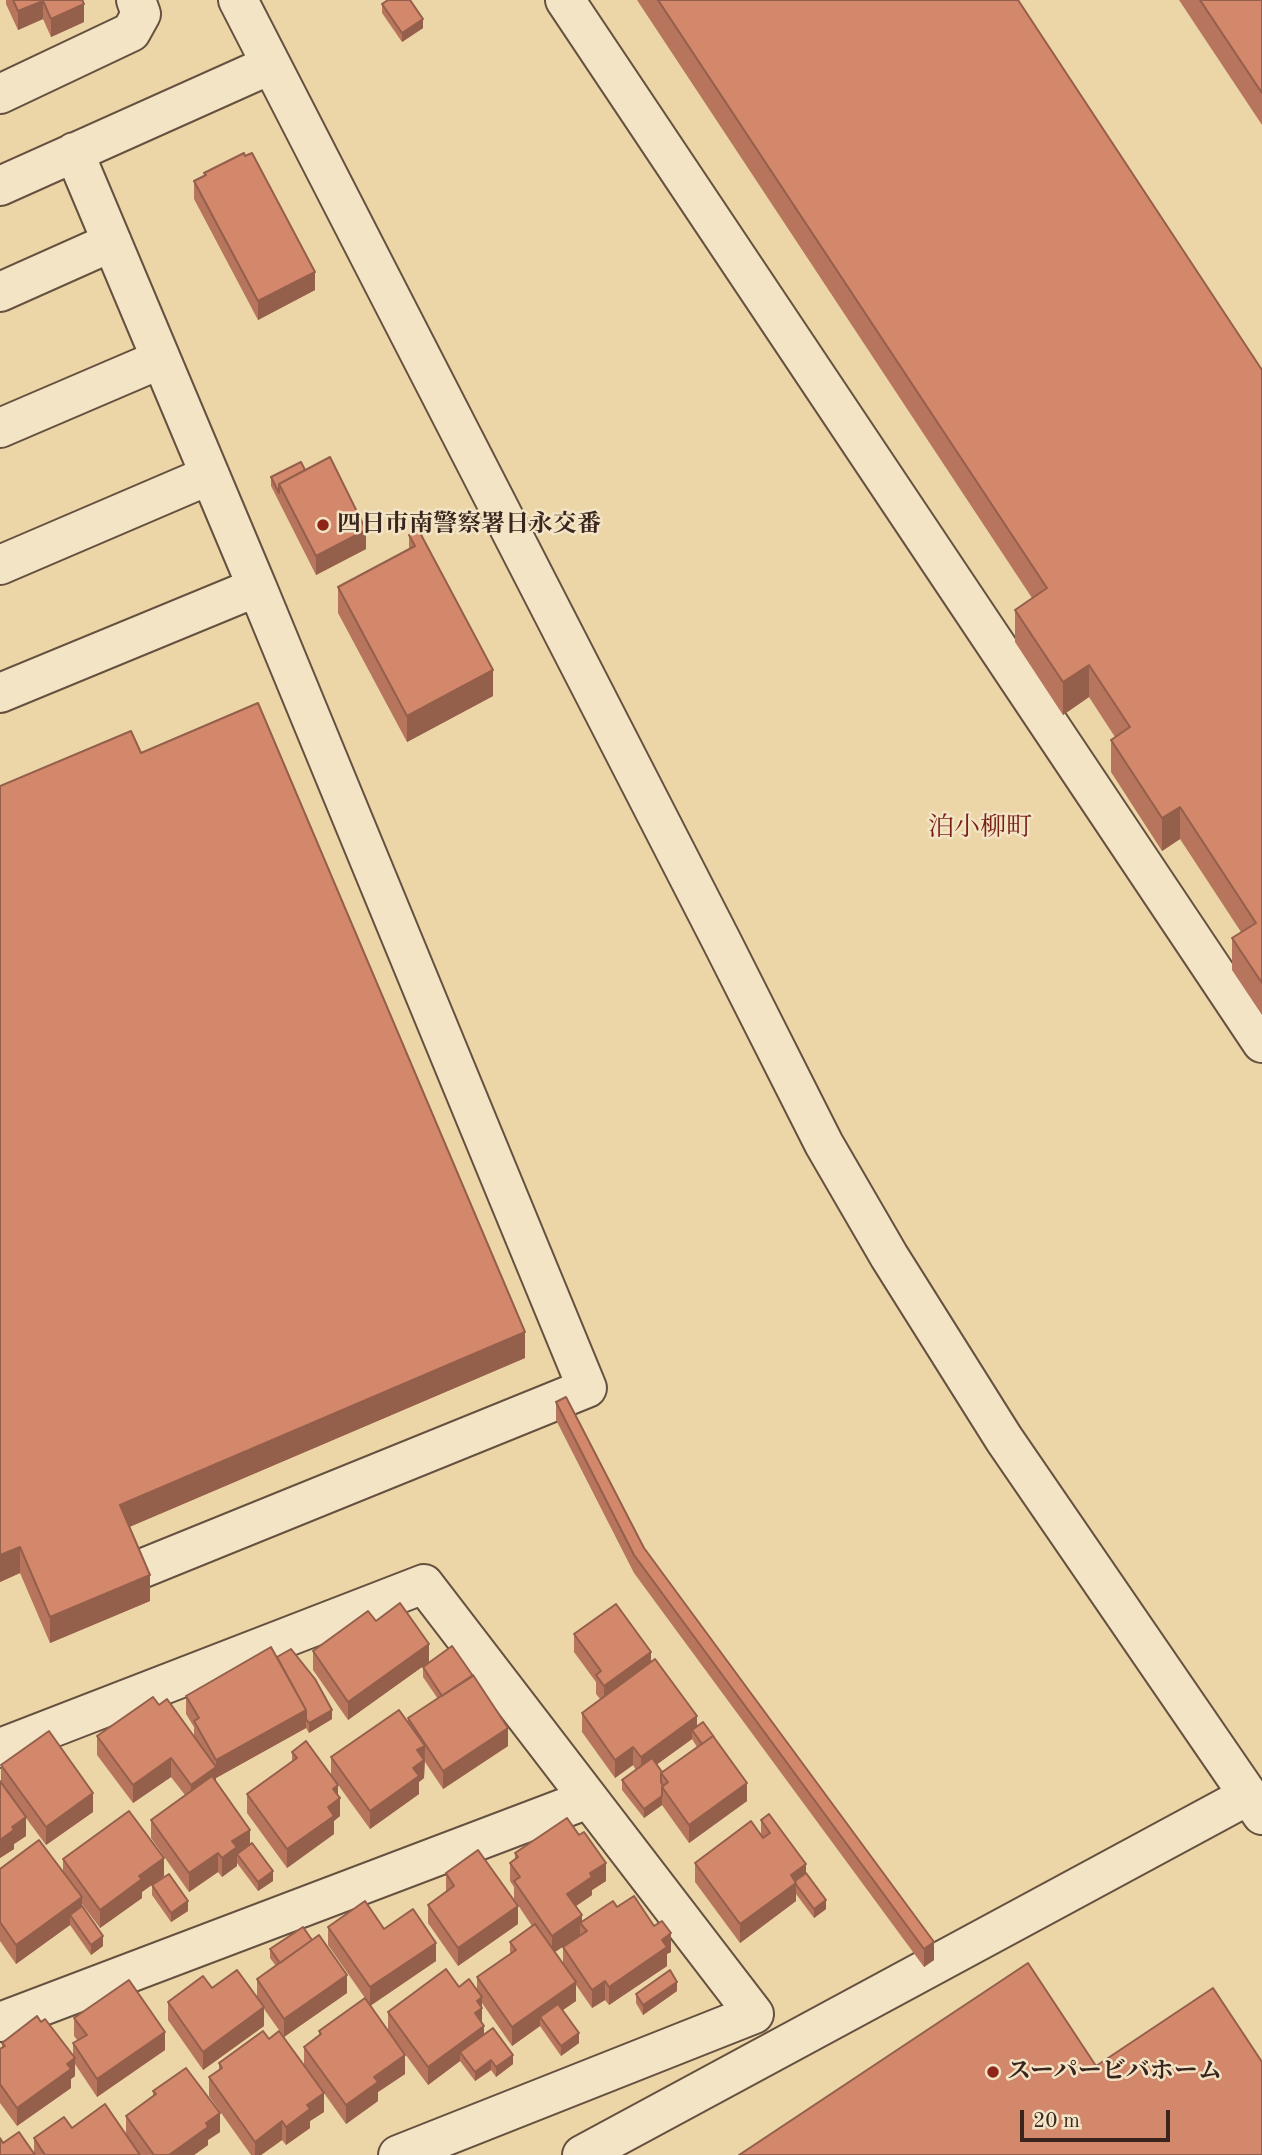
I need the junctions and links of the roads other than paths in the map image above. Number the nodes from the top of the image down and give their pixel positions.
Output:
1 (136, 0) edge
2 (238, 0) edge
3 (565, 0) edge
4 (270, 65) junction
5 (0, 94) edge
6 (74, 152) junction
7 (0, 186) edge
8 (112, 242) junction
9 (0, 292) edge
10 (161, 359) junction
11 (0, 428) edge
12 (210, 475) junction
13 (0, 565) edge
14 (257, 587) junction
15 (0, 693) edge
16 (1262, 1043) edge
17 (67, 1569) edge
18 (0, 1748) edge
19 (588, 1799) junction
20 (1255, 1805) edge
21 (0, 2022) edge
22 (398, 2155) edge
23 (582, 2155) edge

1 - 5 street
2 - 4 street
3 - 16 street
4 - 6 street
4 - 20 street
6 - 7 street
6 - 8 street
8 - 9 street
8 - 10 street
10 - 11 street
10 - 12 street
12 - 13 street
12 - 14 street
14 - 15 street
14 - 17 street
18 - 19 street
19 - 21 street
19 - 22 street
20 - 23 street

